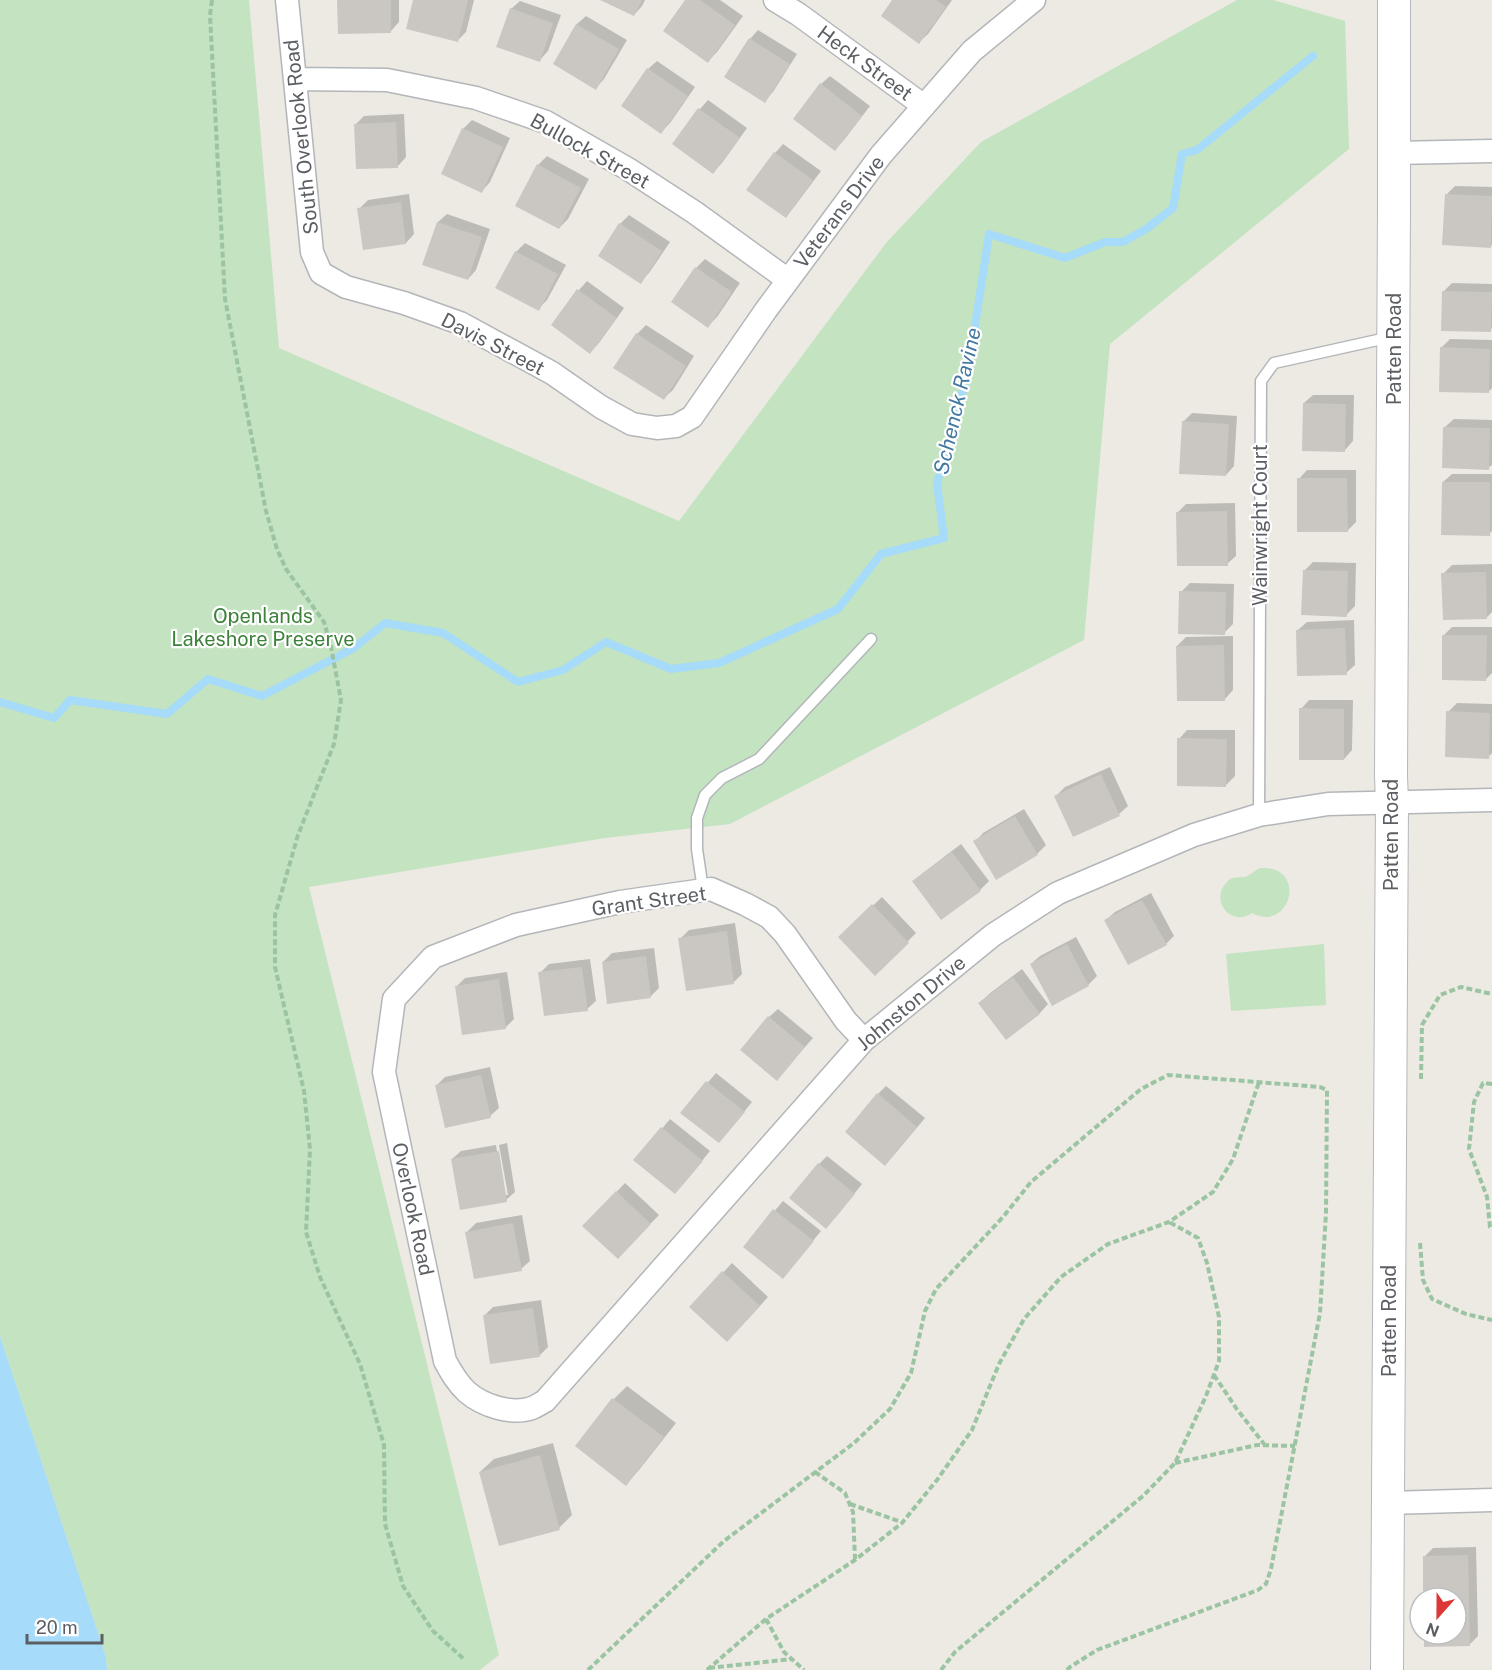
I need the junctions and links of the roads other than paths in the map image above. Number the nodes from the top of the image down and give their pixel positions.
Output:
1 (287, 0) edge
2 (776, 0) edge
3 (1034, 0) edge
4 (1394, 0) edge
5 (295, 79) junction
6 (924, 106) junction
7 (1492, 151) edge
8 (1394, 153) junction
9 (321, 273) joint
10 (788, 280) junction
11 (1394, 336) junction
12 (657, 428) joint
13 (871, 639) dead end
14 (1492, 800) edge
15 (1392, 802) junction
16 (1258, 815) junction
17 (703, 890) junction
18 (394, 999) joint
19 (864, 1040) junction
20 (484, 1402) joint
21 (1492, 1500) edge
22 (1388, 1503) junction
23 (1387, 1670) edge

1 - 5 street, South Overlook Road
2 - 6 street, Heck Street
3 - 6 street, Veterans Drive
4 - 8 street, Patten Road
5 - 9 street, South Overlook Road
5 - 10 street, Bullock Street
6 - 10 street, Veterans Drive
7 - 8 street
8 - 11 street, Patten Road
9 - 12 street, Davis Street
10 - 12 street, Veterans Drive
11 - 15 street, Patten Road
11 - 16 lane, Wainwright Court
13 - 17 lane
14 - 15 street, Johnston Drive
15 - 16 street, Johnston Drive
15 - 22 street, Patten Road
16 - 19 street, Johnston Drive
17 - 18 street, Grant Street
17 - 19 street, Grant Street
18 - 20 street, Overlook Road
19 - 20 street, Johnston Drive
21 - 22 street
22 - 23 street, Patten Road

